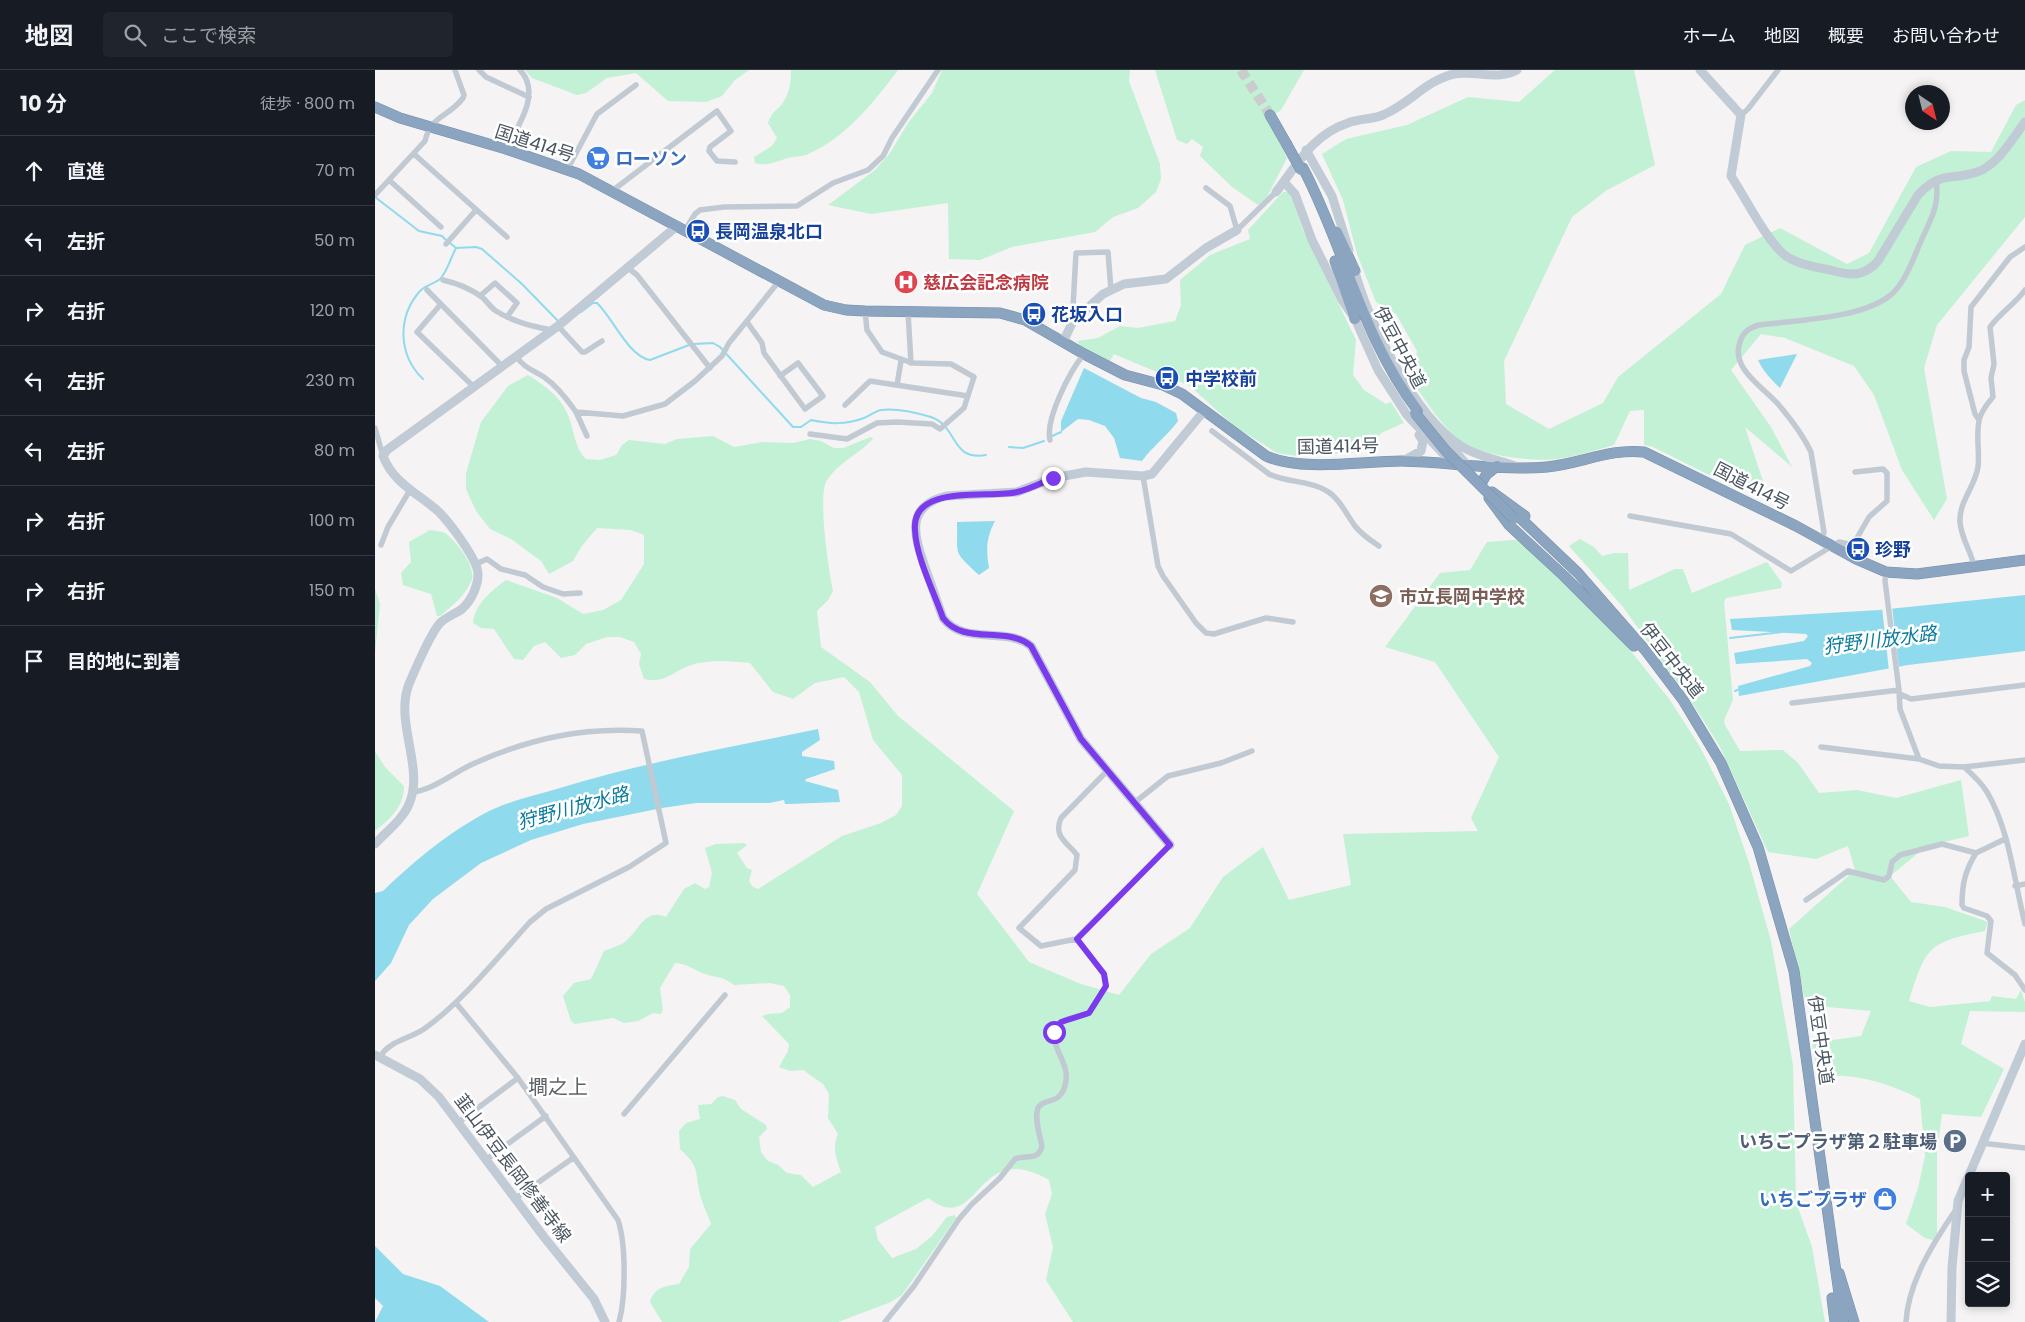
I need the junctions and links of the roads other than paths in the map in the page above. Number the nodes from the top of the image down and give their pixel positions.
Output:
1 (455, 70) edge
2 (479, 70) edge
3 (519, 70) edge
4 (938, 70) edge
5 (1517, 70) edge
6 (1700, 70) edge
7 (1778, 70) edge
8 (1459, 71) edge
9 (636, 85) dead end
10 (529, 98) junction
11 (375, 107) edge
12 (1272, 114) tunnel mouth
13 (1741, 115) junction
14 (2025, 122) edge
15 (429, 127) junction
16 (506, 149) junction
17 (1306, 150) junction
18 (414, 154) junction
19 (735, 162) dead end
20 (567, 170) junction
21 (1303, 171) junction
22 (389, 180) junction
23 (1936, 180) junction
24 (1284, 182) junction
25 (1207, 188) dead end
26 (613, 191) junction
27 (1276, 192) joint
28 (375, 195) edge
29 (476, 210) junction
30 (1322, 220) junction
31 (441, 227) dead end
32 (681, 228) junction
33 (1237, 230) junction
34 (507, 237) dead end
35 (447, 242) dead end
36 (2025, 247) edge
37 (627, 267) junction
38 (1355, 271) junction
39 (443, 280) dead end
40 (781, 280) junction
41 (427, 290) dead end
42 (1111, 290) junction
43 (2025, 290) edge
44 (480, 296) junction
45 (441, 304) junction
46 (865, 311) junction
47 (908, 312) junction
48 (507, 317) junction
49 (1077, 317) junction
50 (1355, 319) junction
51 (747, 322) junction
52 (554, 328) junction
53 (602, 342) dead end
54 (1063, 342) junction
55 (1084, 354) junction
56 (516, 356) junction
57 (901, 361) junction
58 (911, 363) junction
59 (502, 366) junction
60 (710, 368) junction
61 (780, 376) junction
62 (897, 385) junction
63 (474, 387) junction
64 (968, 396) junction
65 (845, 406) dead end
66 (1204, 411) junction
67 (576, 412) junction
68 (1416, 412) junction
69 (1979, 420) junction
70 (375, 428) edge
71 (1212, 431) dead end
72 (810, 434) dead end
73 (587, 436) dead end
74 (1051, 440) dead end
75 (383, 456) junction
76 (1402, 461) junction
77 (1451, 463) junction
78 (1466, 464) junction
79 (1497, 466) junction
80 (1520, 468) junction
81 (1855, 472) dead end
82 (1143, 476) junction
83 (1482, 482) junction
84 (410, 490) junction
85 (1630, 516) dead end
86 (1827, 543) junction
87 (381, 545) dead end
88 (1379, 546) dead end
89 (2025, 560) edge
90 (475, 564) junction
91 (1974, 566) junction
92 (1886, 572) junction
93 (580, 593) dead end
94 (1293, 622) dead end
95 (1642, 651) junction
96 (2025, 685) edge
97 (1899, 690) junction
98 (1792, 703) dead end
99 (1821, 747) dead end
100 (1252, 752) dead end
101 (1919, 759) junction
102 (2025, 760) edge
103 (1964, 767) junction
104 (1107, 771) junction
105 (413, 792) junction
106 (1134, 804) junction
107 (2005, 839) junction
108 (375, 844) edge
109 (1170, 845) joint
110 (1976, 853) junction
111 (2025, 884) edge
112 (2015, 886) junction
113 (1806, 900) dead end
114 (2025, 924) edge
115 (1077, 939) junction
116 (2025, 990) edge
117 (725, 995) dead end
118 (456, 1002) junction
119 (2025, 1044) edge
120 (377, 1056) edge
121 (519, 1078) junction
122 (624, 1114) dead end
123 (546, 1116) junction
124 (459, 1122) junction
125 (1981, 1143) junction
126 (2025, 1148) edge
127 (573, 1158) junction
128 (487, 1160) junction
129 (516, 1198) junction
130 (1955, 1211) junction
131 (1825, 1248) junction
132 (1832, 1256) junction
133 (605, 1322) edge
134 (619, 1322) edge
135 (885, 1322) edge
136 (1835, 1322) edge
137 (1841, 1322) edge
138 (1854, 1322) edge
139 (1906, 1322) edge
140 (1951, 1322) edge

1 - 15 street
2 - 10 street
3 - 10 street
4 - 32 street
5 - 8 street
6 - 13 street
7 - 13 street
8 - 17 street
9 - 20 street
10 - 16 street
11 - 15 highway, 国道414号
12 - 21 highway, 伊豆中央道, bridge
13 - 23 street
14 - 23 street
15 - 16 highway, 国道414号
15 - 18 street
16 - 20 highway, 国道414号
17 - 24 street
17 - 38 street
18 - 22 street
18 - 29 street
19 - 26 street
20 - 26 highway, 国道414号
21 - 30 highway, 伊豆中央道
21 - 38 highway
21 - 68 highway, 伊豆中央道
22 - 28 street
22 - 31 street
23 - 86 street
24 - 27 street
24 - 50 street
25 - 33 street
26 - 32 highway, 国道414号
27 - 33 street
29 - 34 street
29 - 35 street
30 - 50 highway
30 - 68 highway, 伊豆中央道
32 - 37 street
32 - 40 highway, 国道414号
33 - 42 street
36 - 69 street
37 - 52 street
37 - 60 street
38 - 68 street
39 - 44 street
40 - 46 highway, 国道414号
40 - 51 street
41 - 45 street
42 - 49 street
42 - 49 street
43 - 69 street
44 - 48 street
44 - 48 street
45 - 59 street
45 - 63 street
46 - 47 highway, 国道414号
46 - 57 street
47 - 54 highway, 国道414号
47 - 58 street
48 - 52 street
49 - 54 street
50 - 68 street
51 - 60 street
51 - 61 street
52 - 53 street
52 - 56 street
54 - 55 highway, 国道414号
55 - 66 highway, 国道414号
55 - 74 street
56 - 59 street
56 - 67 street
57 - 58 street
57 - 62 street
58 - 64 street
59 - 63 street
60 - 67 street
61 - 61 street
62 - 64 street
62 - 65 street
63 - 75 street
64 - 72 street
66 - 76 highway, 国道414号
66 - 82 street
67 - 73 street
68 - 76 street
68 - 77 street
68 - 78 street
68 - 80 street
68 - 95 highway, 伊豆中央道, bridge
69 - 91 street
70 - 75 street
71 - 88 street
75 - 84 street
76 - 77 highway, 国道414号
77 - 78 highway, 国道414号
77 - 95 highway
78 - 79 highway, 国道414号
78 - 83 highway
79 - 80 highway, 国道414号
79 - 83 highway
80 - 86 highway, 国道414号
81 - 86 street
82 - 94 street
82 - 104 street
83 - 95 highway
84 - 87 street
84 - 90 street
85 - 86 street
86 - 92 highway, 国道414号
89 - 91 highway, 国道414号
90 - 93 street
90 - 105 street
91 - 92 highway, 国道414号
92 - 97 street
95 - 131 highway, 伊豆中央道
95 - 132 highway, 伊豆中央道
96 - 97 street
97 - 98 street
97 - 101 street
99 - 101 street
100 - 106 street
101 - 103 street
102 - 103 street
103 - 107 street
104 - 106 street
104 - 115 street
105 - 108 street
105 - 118 street
106 - 109 street
107 - 110 street
107 - 112 street
109 - 115 street
110 - 113 street
110 - 116 street
111 - 112 street
112 - 114 street
115 - 135 street
117 - 122 street
118 - 120 street
118 - 121 street
119 - 125 street
120 - 124 street, 韮山伊豆長岡修善寺線
121 - 123 street
121 - 124 street
123 - 127 street
123 - 128 street
124 - 128 street, 韮山伊豆長岡修善寺線
125 - 126 street
125 - 130 street
127 - 129 street
127 - 134 street
128 - 129 street, 韮山伊豆長岡修善寺線
129 - 133 street, 韮山伊豆長岡修善寺線
130 - 139 street
130 - 140 street
131 - 136 highway
131 - 137 highway, 伊豆中央道
132 - 137 highway, 伊豆中央道
132 - 138 highway

